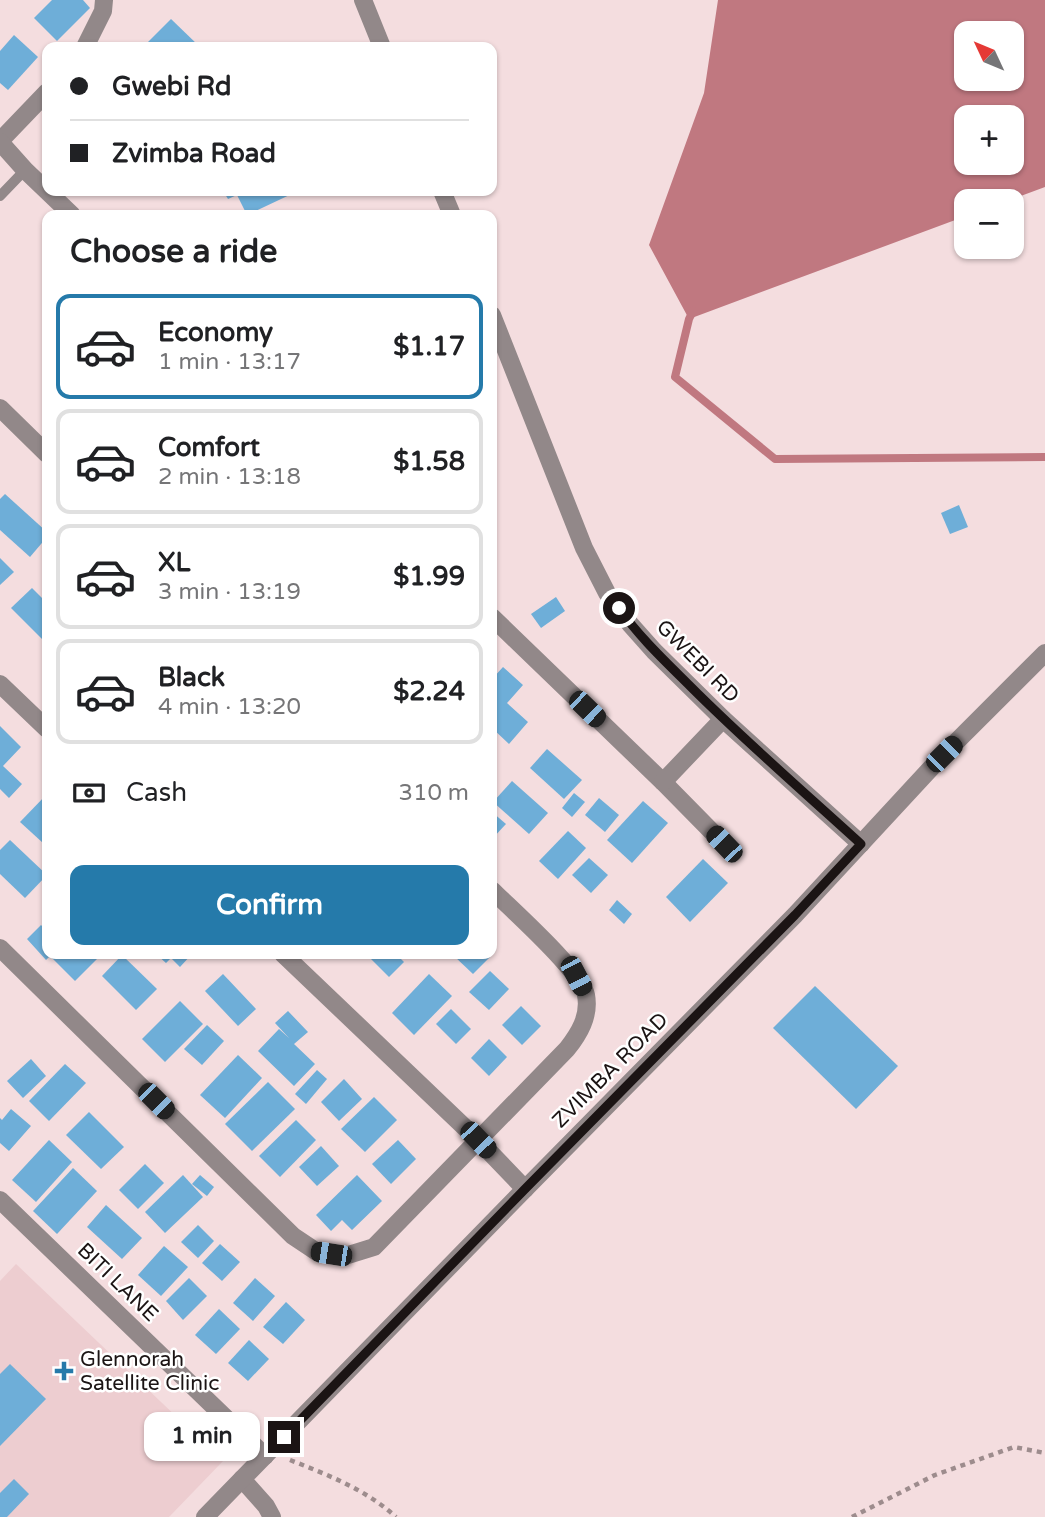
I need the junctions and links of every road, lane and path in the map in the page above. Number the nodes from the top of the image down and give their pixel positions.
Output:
1 (104, 0) edge
2 (363, 0) edge
3 (88, 42) edge
4 (381, 42) edge
5 (42, 97) edge
6 (0, 141) edge
7 (25, 170) junction
8 (42, 186) edge
9 (0, 196) edge
10 (52, 196) edge
11 (67, 210) edge
12 (497, 328) edge
13 (0, 408) edge
14 (42, 449) edge
15 (497, 622) edge
16 (1045, 653) edge
17 (0, 684) edge
18 (723, 719) junction
19 (42, 724) edge
20 (663, 782) junction
21 (724, 844) dead end
22 (861, 844) junction
23 (497, 895) edge
24 (0, 948) edge
25 (288, 959) edge
26 (478, 1140) junction
27 (525, 1189) junction
28 (0, 1200) edge
29 (1045, 1453) edge
30 (265, 1456) junction
31 (242, 1479) junction
32 (205, 1517) edge
33 (272, 1517) edge
34 (396, 1517) edge
35 (852, 1517) edge

1 - 3 street
2 - 4 street
5 - 6 street
6 - 7 street
7 - 8 street
7 - 9 lane
10 - 11 street
12 - 18 street, GWEBI RD
13 - 14 street
15 - 20 street
16 - 22 street, ZVIMBA ROAD
17 - 19 street
18 - 20 street
18 - 22 street, GWEBI RD
20 - 21 street
22 - 27 street, ZVIMBA ROAD
23 - 26 street
24 - 26 street
25 - 26 street
26 - 27 street
27 - 30 street, ZVIMBA ROAD
28 - 30 street, BITI LANE
29 - 35 path
30 - 31 street, ZVIMBA ROAD
30 - 34 path
31 - 32 street, ZVIMBA ROAD
31 - 33 street

